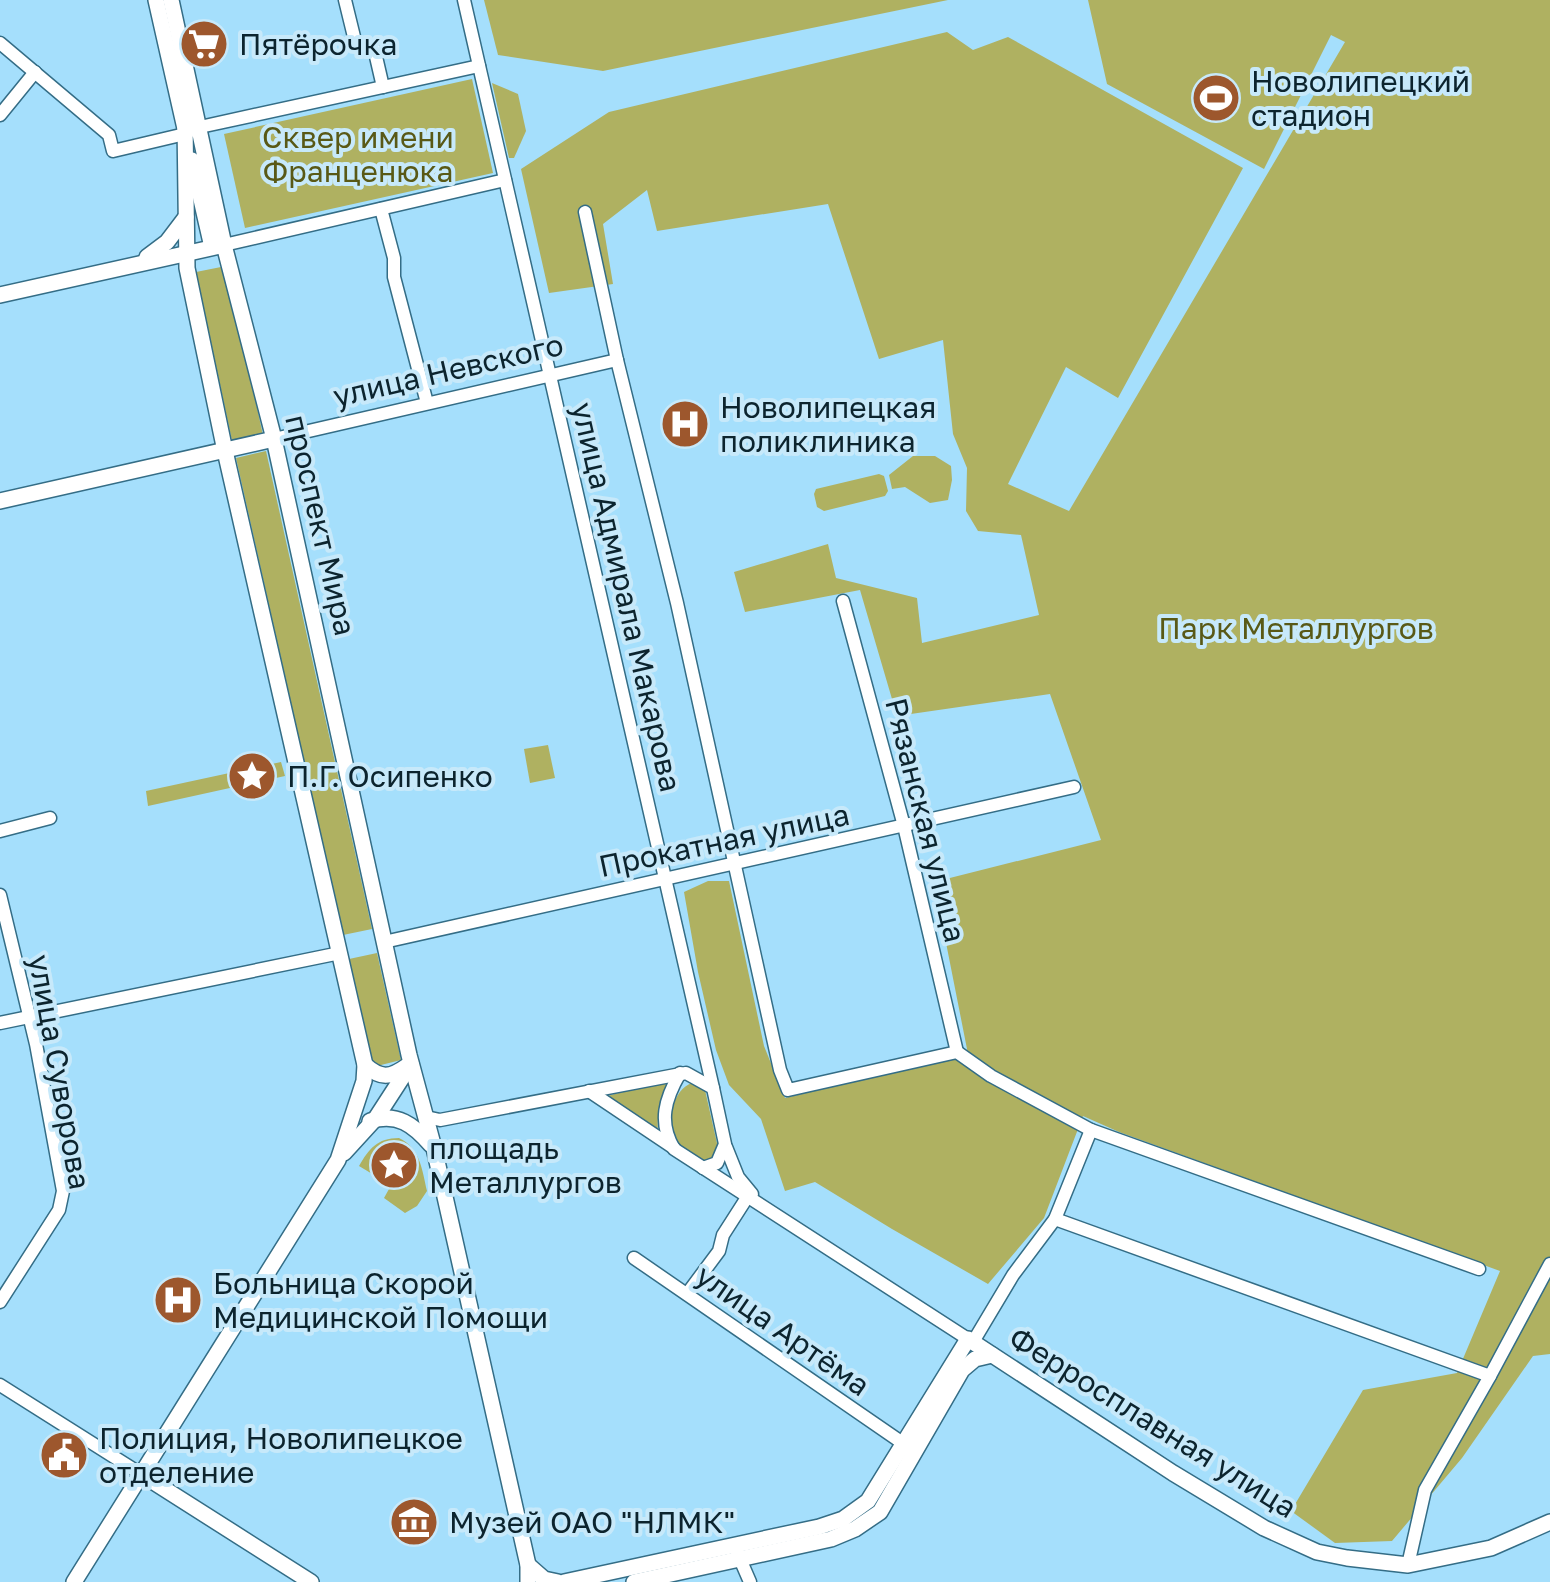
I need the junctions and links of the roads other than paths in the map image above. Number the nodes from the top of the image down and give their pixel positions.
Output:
1 (156, 0) edge
2 (170, 0) edge
3 (345, 0) edge
4 (464, 0) edge
5 (0, 42) edge
6 (479, 66) junction
7 (35, 72) junction
8 (383, 88) junction
9 (0, 115) edge
10 (190, 128) junction
11 (505, 180) junction
12 (380, 209) junction
13 (585, 212) dead end
14 (186, 217) junction
15 (218, 246) junction
16 (187, 252) junction
17 (140, 262) junction
18 (0, 295) edge
19 (617, 360) junction
20 (550, 374) junction
21 (427, 404) junction
22 (274, 440) junction
23 (224, 451) junction
24 (0, 501) edge
25 (844, 601) dead end
26 (1074, 787) dead end
27 (50, 818) dead end
28 (904, 826) junction
29 (0, 831) edge
30 (733, 864) junction
31 (666, 880) junction
32 (0, 895) edge
33 (384, 942) junction
34 (340, 954) junction
35 (29, 1016) junction
36 (0, 1023) edge
37 (702, 1046) junction
38 (957, 1052) junction
39 (410, 1064) junction
40 (365, 1065) junction
41 (683, 1073) junction
42 (713, 1088) junction
43 (588, 1091) junction
44 (394, 1117) junction
45 (376, 1118) junction
46 (433, 1118) junction
47 (1091, 1130) junction
48 (349, 1132) junction
49 (725, 1144) junction
50 (434, 1148) junction
51 (674, 1149) junction
52 (338, 1160) junction
53 (704, 1168) junction
54 (754, 1200) junction
55 (1055, 1219) junction
56 (634, 1258) dead end
57 (1550, 1264) edge
58 (1479, 1269) dead end
59 (687, 1294) junction
60 (0, 1302) edge
61 (970, 1341) junction
62 (992, 1354) junction
63 (1490, 1376) junction
64 (0, 1384) edge
65 (904, 1444) junction
66 (141, 1474) junction
67 (1550, 1522) edge
68 (738, 1552) junction
69 (528, 1564) junction
70 (1408, 1565) junction
71 (604, 1578) edge
72 (74, 1582) edge
73 (311, 1582) edge
74 (528, 1582) edge
75 (561, 1582) edge
76 (634, 1582) edge
77 (750, 1582) edge

1 - 10 main road, проспект Мира
2 - 10 main road, проспект Мира
3 - 8 street
4 - 6 street, улица Адмирала Макарова
5 - 7 street
6 - 8 street
6 - 11 street, улица Адмирала Макарова
7 - 9 street
7 - 10 street
8 - 10 street
10 - 14 main road, проспект Мира
10 - 15 main road, проспект Мира
11 - 12 street
11 - 20 street, улица Адмирала Макарова
12 - 15 street
12 - 21 street
13 - 19 street
14 - 16 main road, проспект Мира
14 - 17 main road
15 - 16 main road
15 - 22 main road, проспект Мира
16 - 17 main road
16 - 23 main road, проспект Мира
17 - 18 main road
19 - 20 street, улица Невского
19 - 30 street
20 - 21 street, улица Невского
20 - 31 street, улица Адмирала Макарова
21 - 22 street, улица Невского
22 - 23 main road, улица Невского
22 - 33 main road, проспект Мира
23 - 24 main road, улица Невского
23 - 34 main road, проспект Мира
25 - 28 street, Рязанская улица
26 - 28 street, Прокатная улица
27 - 29 street
28 - 30 street, Прокатная улица
28 - 38 street, Рязанская улица
30 - 31 street, Прокатная улица
30 - 38 street
31 - 33 street, Прокатная улица
31 - 37 street, улица Адмирала Макарова
32 - 35 street, улица Суворова
33 - 39 main road, проспект Мира
34 - 35 street
34 - 40 main road, проспект Мира
35 - 36 street
35 - 60 street, улица Суворова
37 - 41 street
37 - 42 street, улица Адмирала Макарова
38 - 47 street
39 - 40 main road
39 - 45 main road
39 - 46 main road, проспект Мира
40 - 48 main road, проспект Мира
41 - 42 street
41 - 43 street
41 - 51 street
42 - 49 street, улица Адмирала Макарова
43 - 46 street
43 - 51 street
44 - 45 main road
44 - 46 main road
44 - 50 main road
45 - 48 main road
45 - 52 main road
46 - 50 main road, проспект Мира
47 - 55 street
47 - 58 street
48 - 52 main road, проспект Мира
49 - 53 street
49 - 54 street
50 - 69 main road
51 - 53 street, Ферросплавная улица
52 - 66 main road
53 - 54 street, Ферросплавная улица
54 - 59 street
54 - 61 street, Ферросплавная улица
55 - 61 street
55 - 63 street
56 - 59 street, улица Артёма
57 - 63 street
59 - 65 street, улица Артёма
61 - 62 main road, Ферросплавная улица
61 - 65 main road
62 - 68 main road
62 - 70 main road, Ферросплавная улица
63 - 70 street
64 - 66 street
65 - 68 main road
66 - 72 main road
66 - 73 main road
67 - 70 main road, Ферросплавная улица
68 - 71 main road
68 - 76 main road
68 - 77 street
69 - 74 main road
69 - 75 main road
71 - 75 main road

